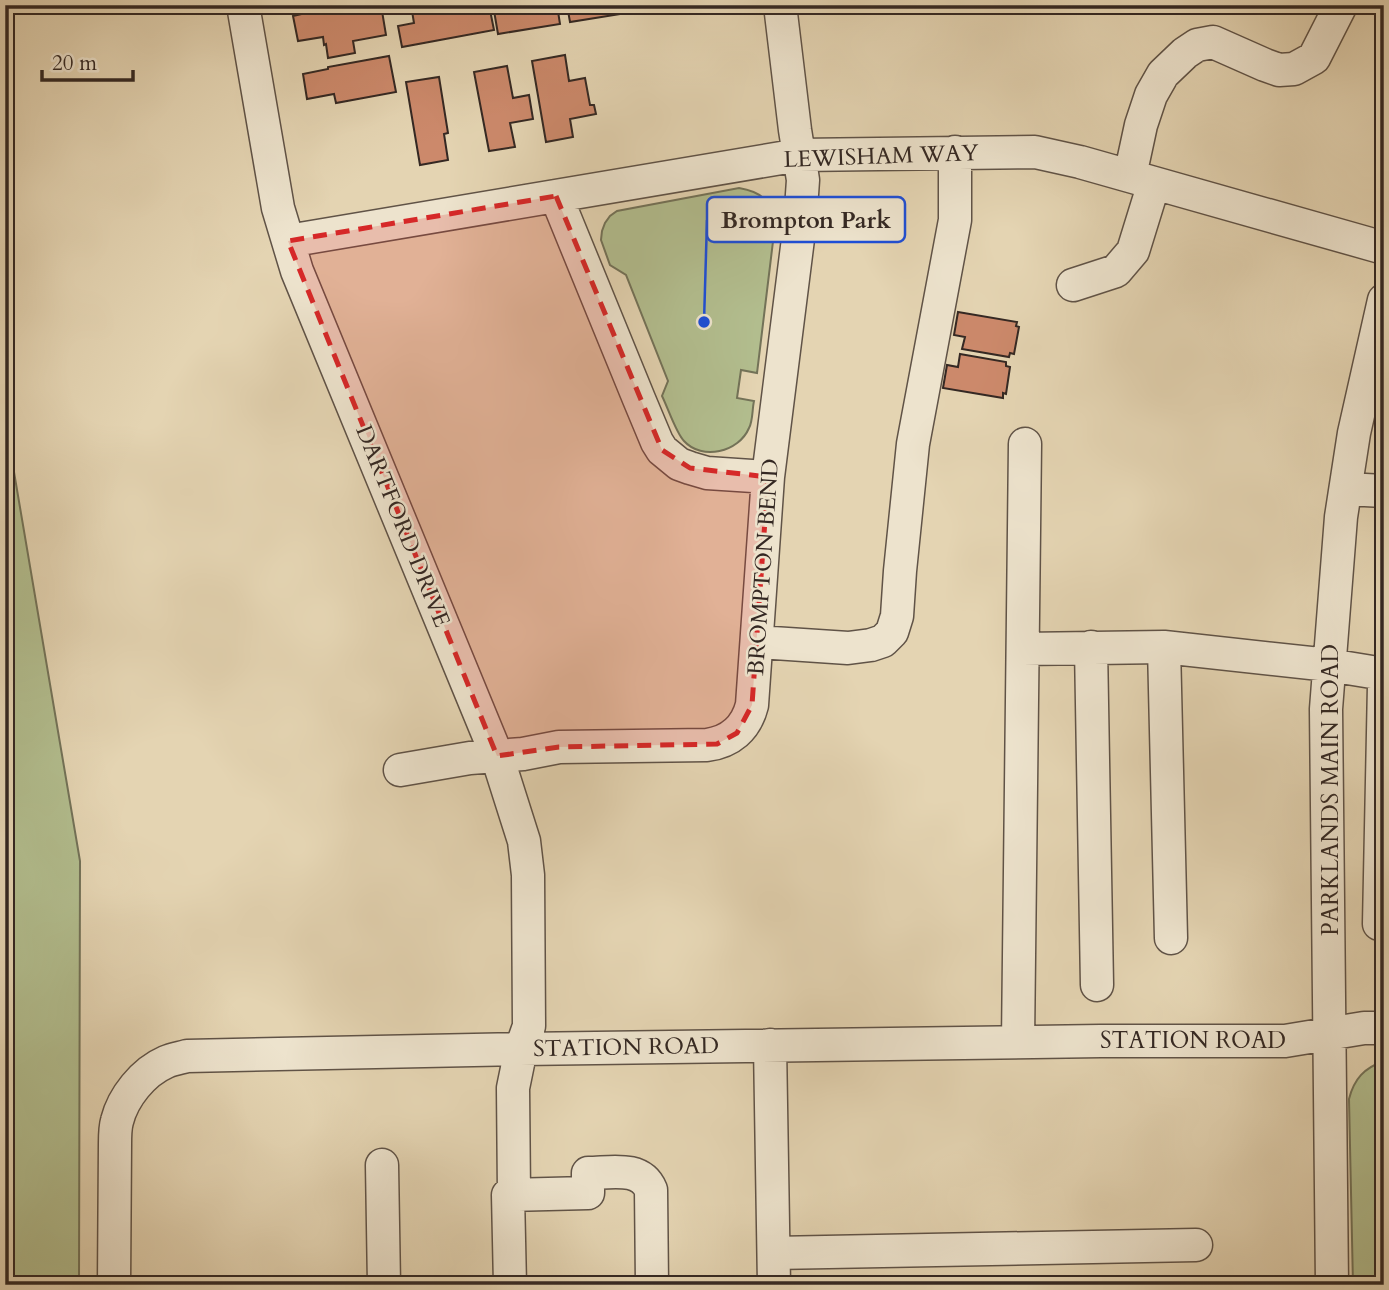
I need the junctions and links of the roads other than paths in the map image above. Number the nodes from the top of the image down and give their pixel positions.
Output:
1 (243, 5) edge
2 (780, 5) edge
3 (1341, 5) edge
4 (955, 152) junction
5 (799, 155) junction
6 (1142, 179) junction
7 (556, 196) junction
8 (288, 241) junction
9 (1384, 248) edge
10 (1073, 285) dead end
11 (1384, 300) edge
12 (1377, 365) edge
13 (1025, 444) dead end
14 (768, 477) junction
15 (1346, 489) junction
16 (1384, 491) edge
17 (757, 642) junction
18 (1091, 647) junction
19 (1164, 647) junction
20 (1023, 649) junction
21 (1329, 665) junction
22 (1384, 674) edge
23 (1384, 685) edge
24 (497, 757) junction
25 (400, 770) dead end
26 (1379, 924) dead end
27 (1171, 938) dead end
28 (1097, 985) dead end
29 (1384, 1028) edge
30 (1330, 1034) junction
31 (1018, 1042) junction
32 (770, 1045) junction
33 (521, 1049) junction
34 (382, 1165) dead end
35 (514, 1195) junction
36 (1196, 1245) dead end
37 (774, 1253) junction
38 (114, 1285) edge
39 (384, 1285) edge
40 (510, 1285) edge
41 (652, 1285) edge
42 (774, 1285) edge
43 (1332, 1285) edge

1 - 8 street, DARTFORD DRIVE
2 - 5 street, BROMPTON BEND
3 - 6 street
4 - 5 street, LEWISHAM WAY
4 - 6 street, LEWISHAM WAY
4 - 17 street
5 - 7 street, LEWISHAM WAY
5 - 14 street, BROMPTON BEND
6 - 9 street, LEWISHAM WAY
6 - 10 street
7 - 8 street, LEWISHAM WAY
7 - 14 street
8 - 24 street, DARTFORD DRIVE
11 - 12 street, PARKLANDS MAIN ROAD
12 - 15 street, PARKLANDS MAIN ROAD
13 - 20 street
14 - 17 street, BROMPTON BEND
15 - 16 street
15 - 21 street, PARKLANDS MAIN ROAD
17 - 24 street, BROMPTON BEND
18 - 19 street
18 - 20 street
18 - 28 street
19 - 21 street
19 - 27 street
20 - 31 street
21 - 22 street
21 - 30 street, PARKLANDS MAIN ROAD
23 - 26 street
24 - 25 street, BROMPTON BEND
24 - 33 street, DARTFORD DRIVE
29 - 30 street, STATION ROAD
30 - 31 street, STATION ROAD
30 - 43 street, PARKLANDS MAIN ROAD
31 - 32 street, STATION ROAD
32 - 33 street, STATION ROAD
32 - 37 street
33 - 35 street, DARTFORD DRIVE
33 - 38 street, STATION ROAD
34 - 39 street
35 - 40 street, DARTFORD DRIVE
35 - 41 street
36 - 37 street
37 - 42 street

